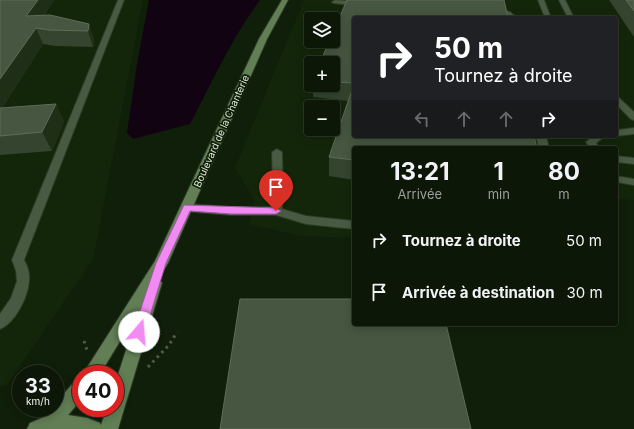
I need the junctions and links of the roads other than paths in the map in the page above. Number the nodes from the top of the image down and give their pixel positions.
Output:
1 (121, 0) edge
2 (285, 0) edge
3 (541, 0) edge
4 (562, 0) edge
5 (336, 2) dead end
6 (366, 4) edge
7 (487, 9) edge
8 (511, 16) edge
9 (547, 16) edge
10 (570, 16) edge
11 (618, 102) edge
12 (634, 117) edge
13 (634, 131) edge
14 (618, 133) edge
15 (597, 138) edge
16 (594, 146) edge
17 (277, 152) dead end
18 (618, 159) edge
19 (634, 161) edge
20 (618, 179) edge
21 (634, 182) edge
22 (187, 208) junction
23 (276, 211) junction
24 (352, 225) edge
25 (161, 263) junction
26 (0, 323) edge
27 (97, 365) edge
28 (72, 396) edge
29 (42, 427) edge
30 (94, 429) edge
31 (109, 429) edge

1 - 26 lane
2 - 22 street, Boulevard de la Chanterie
3 - 9 lane
4 - 10 lane
5 - 6 lane
7 - 8 lane
11 - 12 lane
13 - 14 lane
15 - 16 lane
17 - 23 lane
18 - 19 lane
20 - 21 lane
22 - 23 lane
22 - 25 street, Boulevard de la Chanterie
23 - 24 lane
25 - 27 street, Boulevard de la Chanterie
25 - 31 street, Boulevard de la Chanterie
28 - 29 street
29 - 30 street

